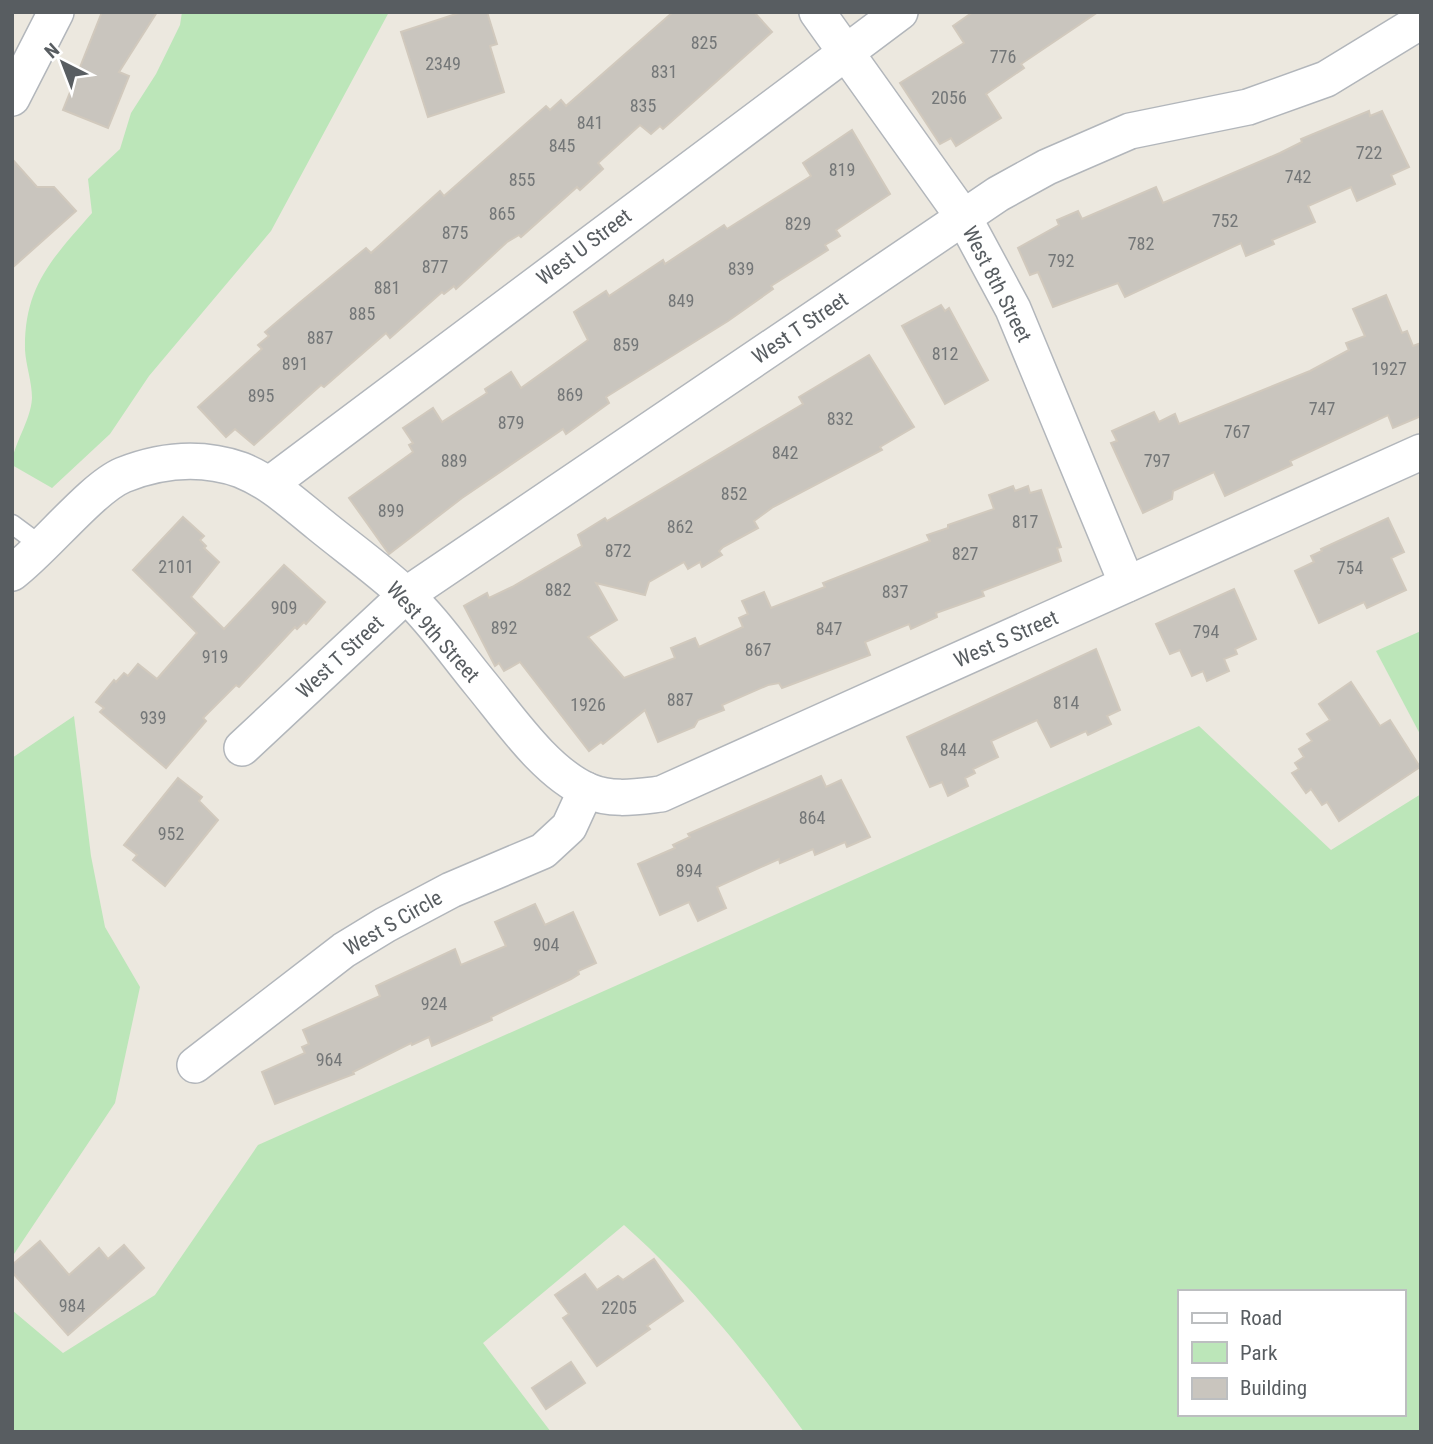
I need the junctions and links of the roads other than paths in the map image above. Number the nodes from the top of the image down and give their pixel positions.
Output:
1 (57, 12) edge
2 (817, 12) edge
3 (900, 12) edge
4 (1415, 24) edge
5 (845, 50) junction
6 (12, 98) edge
7 (964, 218) junction
8 (1421, 452) edge
9 (270, 484) junction
10 (12, 524) edge
11 (43, 548) junction
12 (12, 573) edge
13 (1127, 584) junction
14 (406, 595) junction
15 (243, 748) dead end
16 (586, 790) junction
17 (195, 1065) dead end

1 - 6 street
2 - 5 street, West 8th Street
3 - 5 street, West U Street
4 - 7 street, West T Street
5 - 7 street, West 8th Street
5 - 9 street, West U Street
7 - 13 street, West 8th Street
7 - 14 street, West T Street
8 - 13 street, West S Street
9 - 11 street, West 9th Street
9 - 14 street, West 9th Street
10 - 11 lane
11 - 12 street, West 9th Street
13 - 16 street, West S Street
14 - 15 street, West T Street
14 - 16 street, West 9th Street
16 - 17 street, West S Circle

